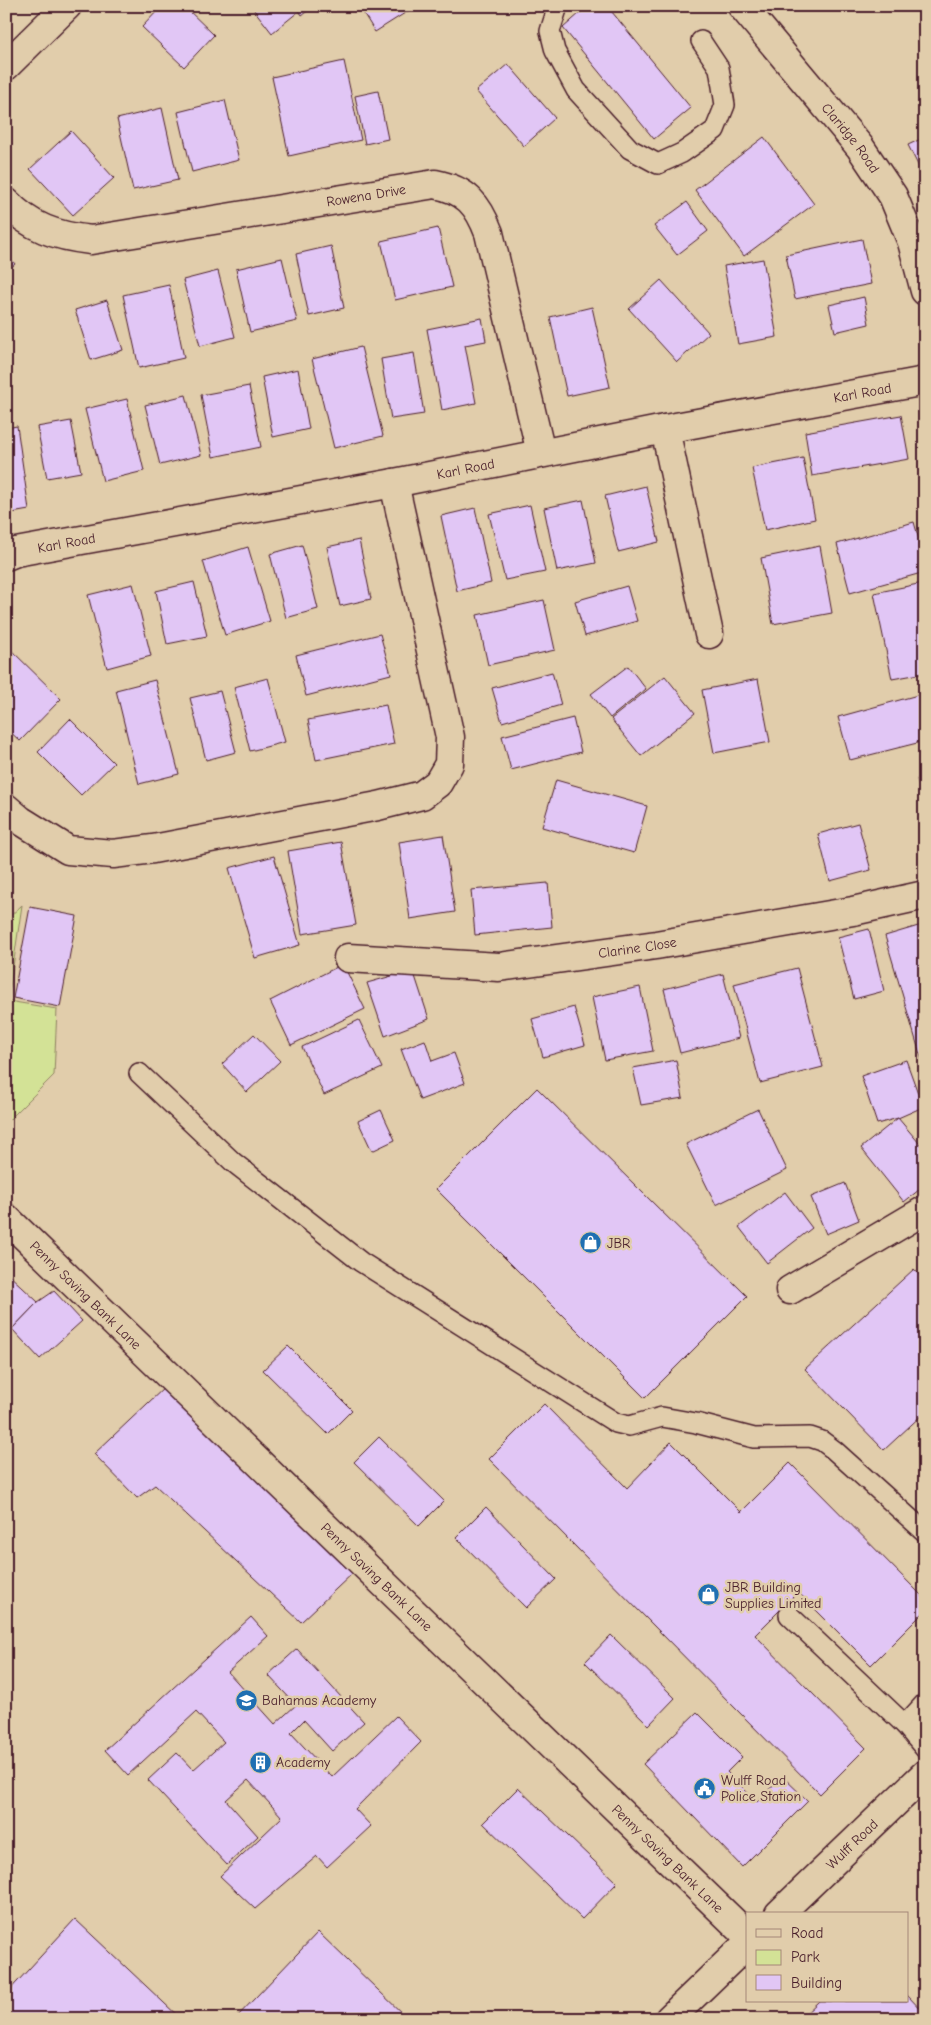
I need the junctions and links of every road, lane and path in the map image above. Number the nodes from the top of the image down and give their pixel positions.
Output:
1 (67, 6) edge
2 (558, 6) edge
3 (742, 6) edge
4 (701, 40) dead end
5 (6, 66) edge
6 (6, 202) edge
7 (925, 291) edge
8 (925, 381) edge
9 (665, 429) junction
10 (541, 453) junction
11 (394, 483) junction
12 (6, 556) edge
13 (709, 634) dead end
14 (6, 808) edge
15 (925, 895) edge
16 (348, 958) dead end
17 (139, 1073) dead end
18 (925, 1210) edge
19 (6, 1218) edge
20 (790, 1290) dead end
21 (925, 1532) edge
22 (789, 1615) dead end
23 (925, 1703) edge
24 (905, 1725) junction
25 (925, 1749) edge
26 (925, 1774) edge
27 (781, 1912) edge
28 (746, 1935) edge
29 (746, 1945) edge
30 (669, 2019) edge

1 - 5 street
2 - 4 lane
3 - 7 street, Claridge Road
6 - 10 street, Rowena Drive
8 - 9 street, Karl Road
9 - 10 street, Karl Road
9 - 13 street
10 - 11 street, Karl Road
11 - 12 street, Karl Road
11 - 14 street
15 - 16 street, Clarine Close
17 - 21 lane
18 - 20 street
19 - 28 street, Penny Saving Bank Lane
22 - 24 lane
23 - 24 lane
24 - 25 lane
26 - 27 street, Wulff Road
29 - 30 street

